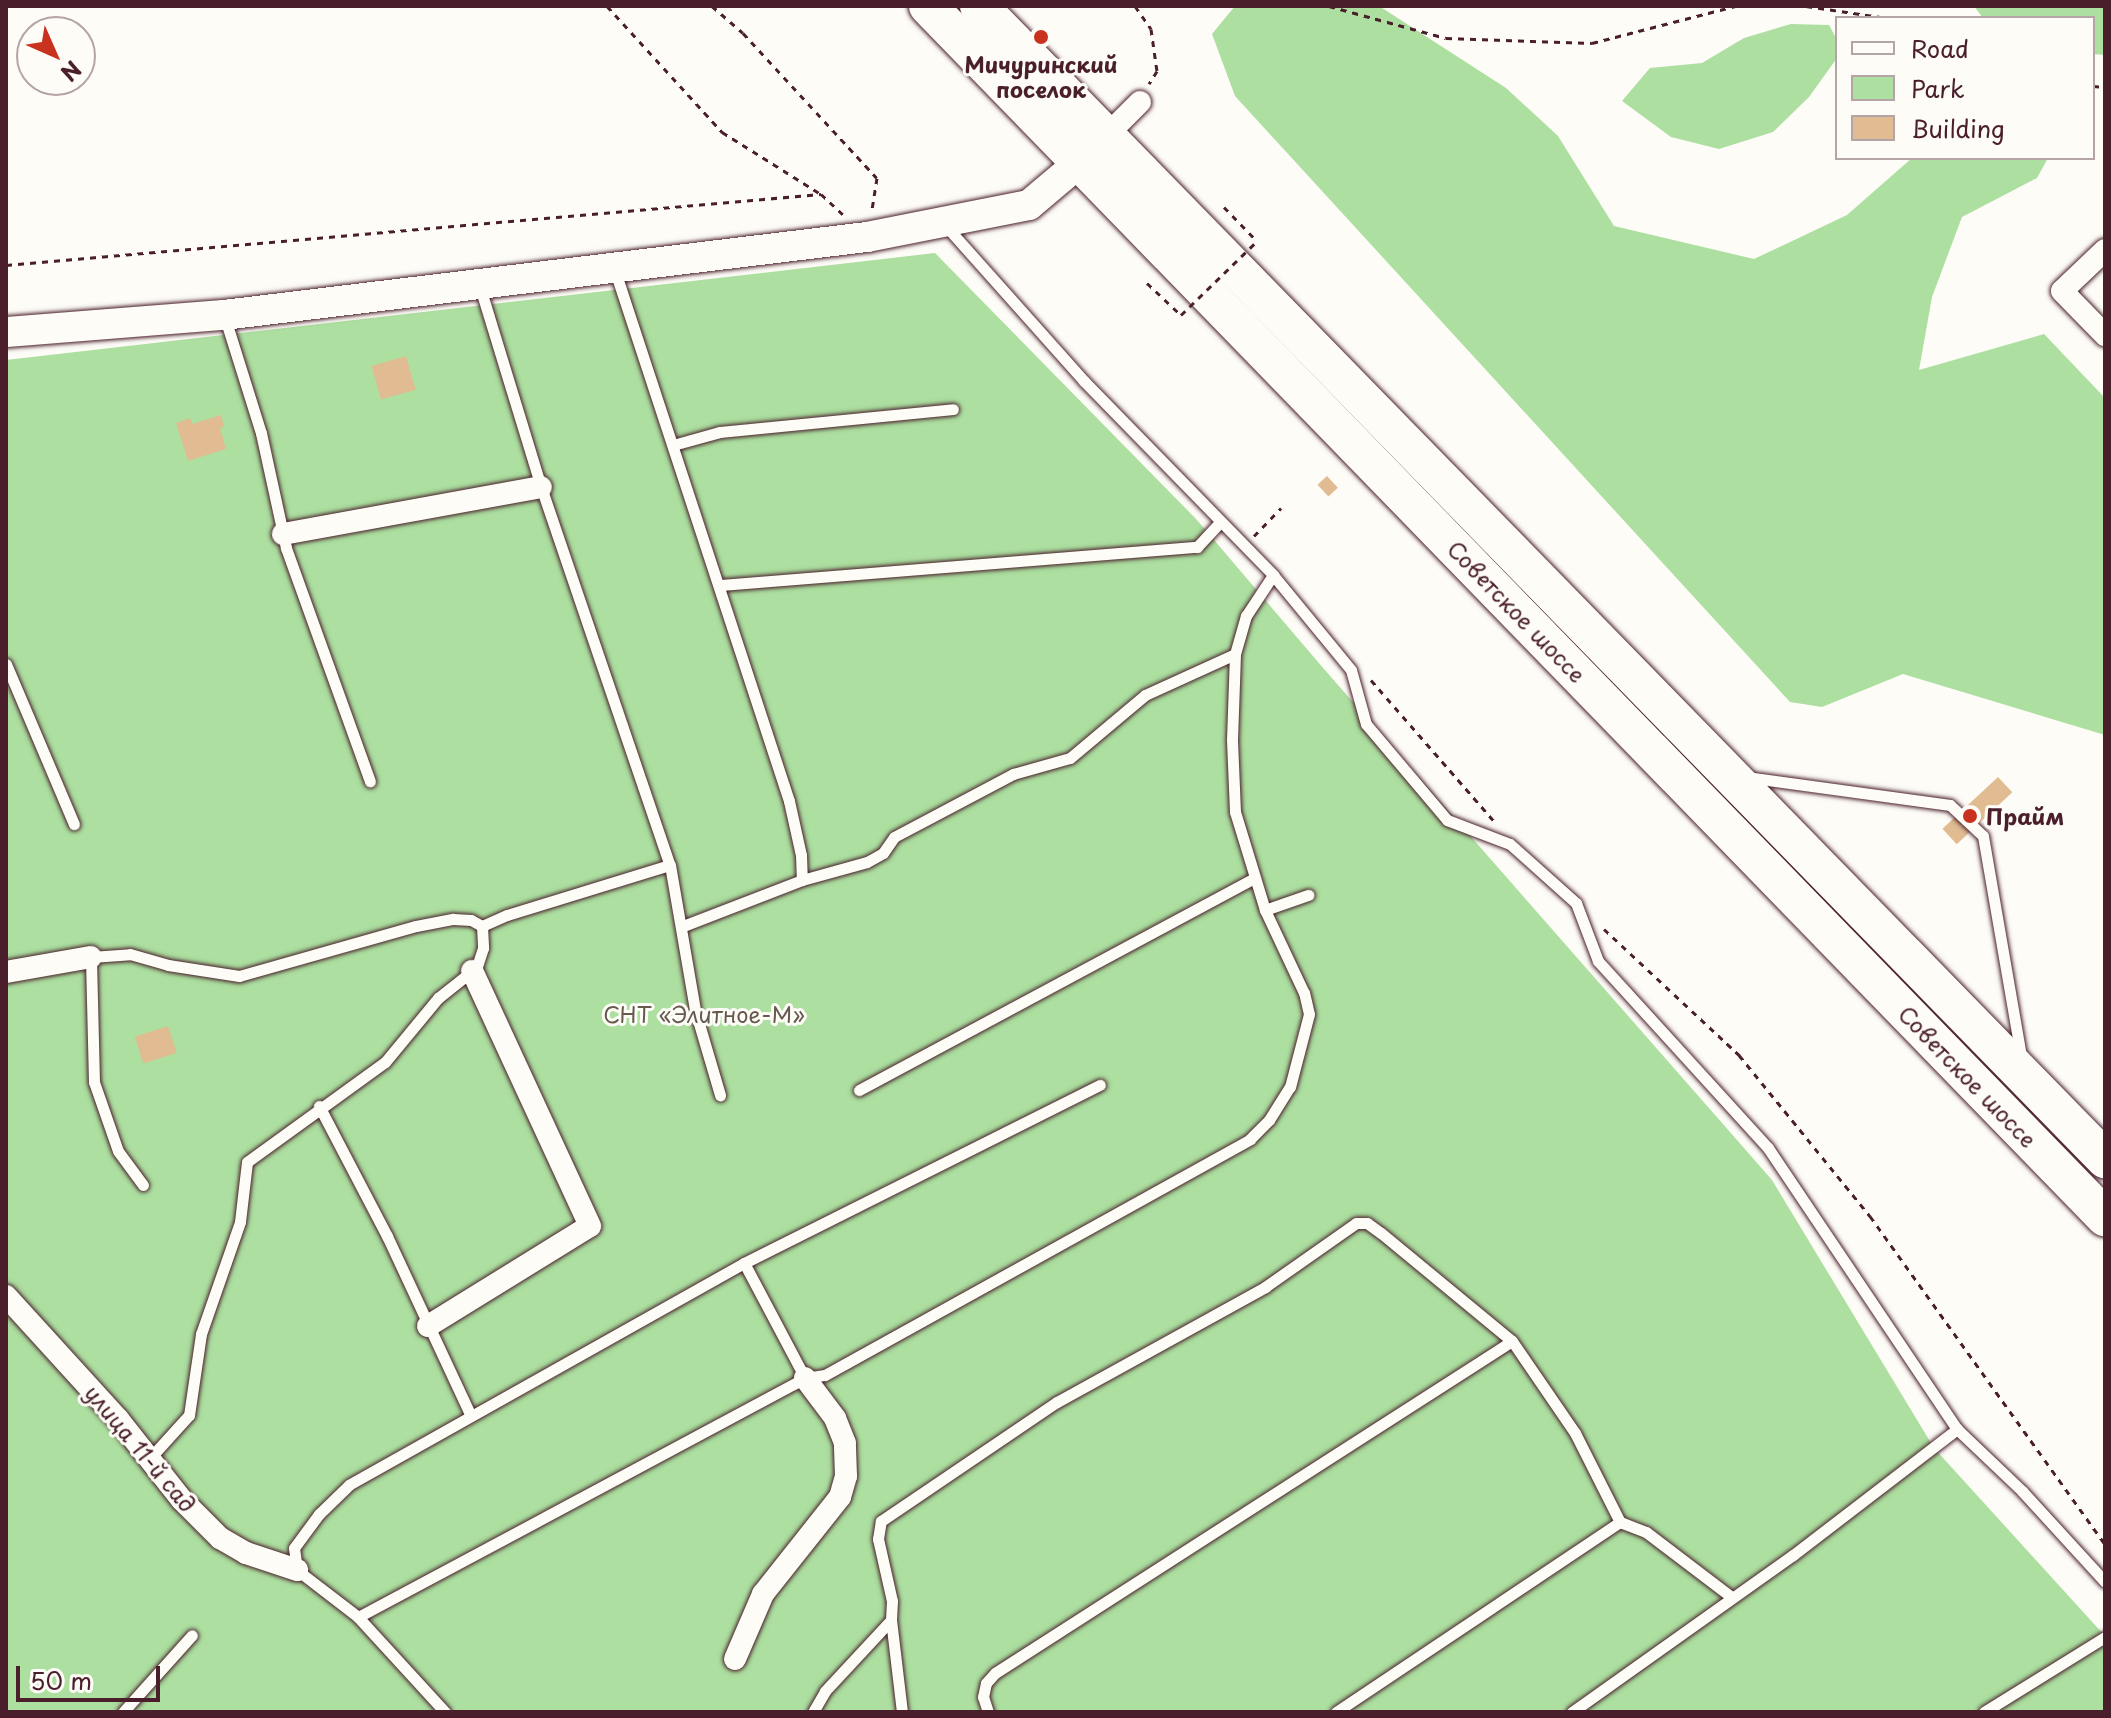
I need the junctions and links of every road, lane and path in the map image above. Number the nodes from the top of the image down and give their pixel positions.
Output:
1 (607, 6) edge
2 (712, 6) edge
3 (928, 6) edge
4 (979, 6) edge
5 (1135, 6) edge
6 (1329, 6) edge
7 (1735, 6) edge
8 (1806, 6) edge
9 (1874, 16) edge
10 (1140, 102) joint
11 (1093, 149) junction
12 (821, 194) junction
13 (1224, 207) dead end
14 (944, 225) junction
15 (867, 237) junction
16 (2105, 250) edge
17 (6, 265) edge
18 (614, 268) junction
19 (1147, 283) dead end
20 (479, 284) junction
21 (224, 315) junction
22 (6, 332) edge
23 (2105, 335) edge
24 (953, 409) dead end
25 (673, 445) junction
26 (541, 487) junction
27 (1281, 508) dead end
28 (1220, 522) junction
29 (1258, 532) dead end
30 (283, 534) junction
31 (1273, 575) junction
32 (720, 585) junction
33 (1235, 654) junction
34 (6, 664) edge
35 (1351, 670) junction
36 (1731, 775) junction
37 (370, 781) dead end
38 (74, 824) dead end
39 (1510, 844) junction
40 (670, 865) junction
41 (1255, 878) junction
42 (802, 880) junction
43 (1308, 895) dead end
44 (1576, 903) junction
45 (1265, 910) junction
46 (482, 926) junction
47 (683, 926) junction
48 (91, 957) junction
49 (472, 971) junction
50 (6, 972) edge
51 (2024, 1077) junction
52 (1100, 1085) dead end
53 (859, 1090) dead end
54 (720, 1095) dead end
55 (319, 1106) junction
56 (2105, 1159) edge
57 (143, 1185) dead end
58 (2105, 1217) edge
59 (744, 1263) junction
60 (6, 1296) edge
61 (428, 1326) junction
62 (1512, 1341) junction
63 (805, 1378) junction
64 (470, 1414) junction
65 (1957, 1429) junction
66 (151, 1457) junction
67 (1620, 1522) junction
68 (2105, 1544) edge
69 (297, 1570) junction
70 (2105, 1582) edge
71 (1730, 1596) junction
72 (358, 1617) junction
73 (891, 1620) junction
74 (192, 1635) dead end
75 (2105, 1637) edge
76 (735, 1659) dead end
77 (123, 1712) edge
78 (445, 1712) edge
79 (813, 1712) edge
80 (902, 1712) edge
81 (988, 1712) edge
82 (1336, 1712) edge
83 (1572, 1712) edge
84 (1984, 1712) edge

1 - 12 path
2 - 15 path
3 - 11 highway, Советское шоссе
4 - 11 highway, Советское шоссе
5 - 10 path
6 - 7 path
8 - 9 path
10 - 11 street
11 - 14 street
11 - 36 highway, Советское шоссе
11 - 58 highway, Советское шоссе
12 - 15 path
12 - 17 path
13 - 19 path, bridge
14 - 15 street
14 - 28 lane
15 - 18 street
16 - 23 street
18 - 20 street
18 - 25 lane
20 - 21 street
20 - 26 lane
21 - 22 street
21 - 30 lane
24 - 25 lane
25 - 32 lane
26 - 30 street
26 - 40 lane
27 - 29 path
28 - 31 lane
28 - 32 lane
30 - 37 lane
31 - 33 lane
31 - 35 lane
32 - 42 lane
33 - 41 lane
33 - 42 lane
34 - 38 lane
35 - 39 path
35 - 39 lane
36 - 51 highway, Советское шоссе
36 - 51 lane
39 - 44 lane
40 - 46 lane
40 - 47 lane
41 - 45 lane
41 - 53 lane
42 - 47 lane
43 - 45 lane
44 - 65 lane
44 - 68 path
45 - 63 lane
46 - 48 lane
46 - 49 lane
47 - 54 lane
48 - 50 street
48 - 57 lane
49 - 55 lane
49 - 61 street
51 - 56 highway, Советское шоссе
52 - 59 lane
55 - 61 lane
55 - 66 lane
59 - 63 lane
59 - 64 lane
60 - 66 street, улица 11-й сад
61 - 64 lane
62 - 67 lane
62 - 73 lane
62 - 81 lane
63 - 72 lane
63 - 76 street
64 - 69 lane
65 - 70 lane
65 - 71 lane
66 - 69 street, улица 11-й сад
67 - 71 lane
67 - 82 lane
69 - 72 lane
71 - 83 lane
72 - 78 lane
73 - 79 lane
73 - 80 lane
74 - 77 lane
75 - 84 lane

